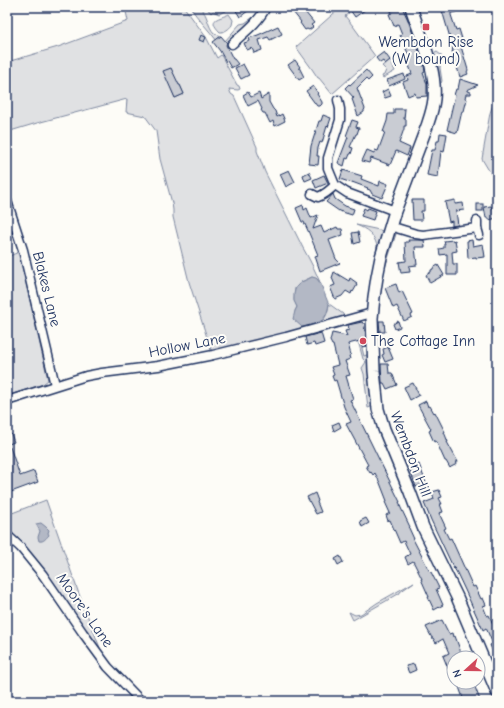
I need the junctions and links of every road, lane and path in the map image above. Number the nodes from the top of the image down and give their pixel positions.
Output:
1 (266, 7) edge
2 (411, 7) edge
3 (232, 44) dead end
4 (338, 100) dead end
5 (335, 185) junction
6 (312, 194) dead end
7 (7, 201) edge
8 (395, 211) junction
9 (390, 226) junction
10 (477, 228) dead end
11 (372, 313) junction
12 (55, 385) junction
13 (7, 401) edge
14 (7, 535) edge
15 (497, 692) edge
16 (141, 701) edge

1 - 3 street
2 - 8 main road, Wembdon Hill
4 - 5 street
5 - 6 street
5 - 8 street
7 - 12 street, Blakes Lane
8 - 9 main road, Wembdon Hill
9 - 10 street
9 - 11 main road, Wembdon Hill
11 - 12 street, Hollow Lane
11 - 15 main road, Wembdon Hill
12 - 13 street, Hollow Lane
14 - 16 street, Moore's Lane

